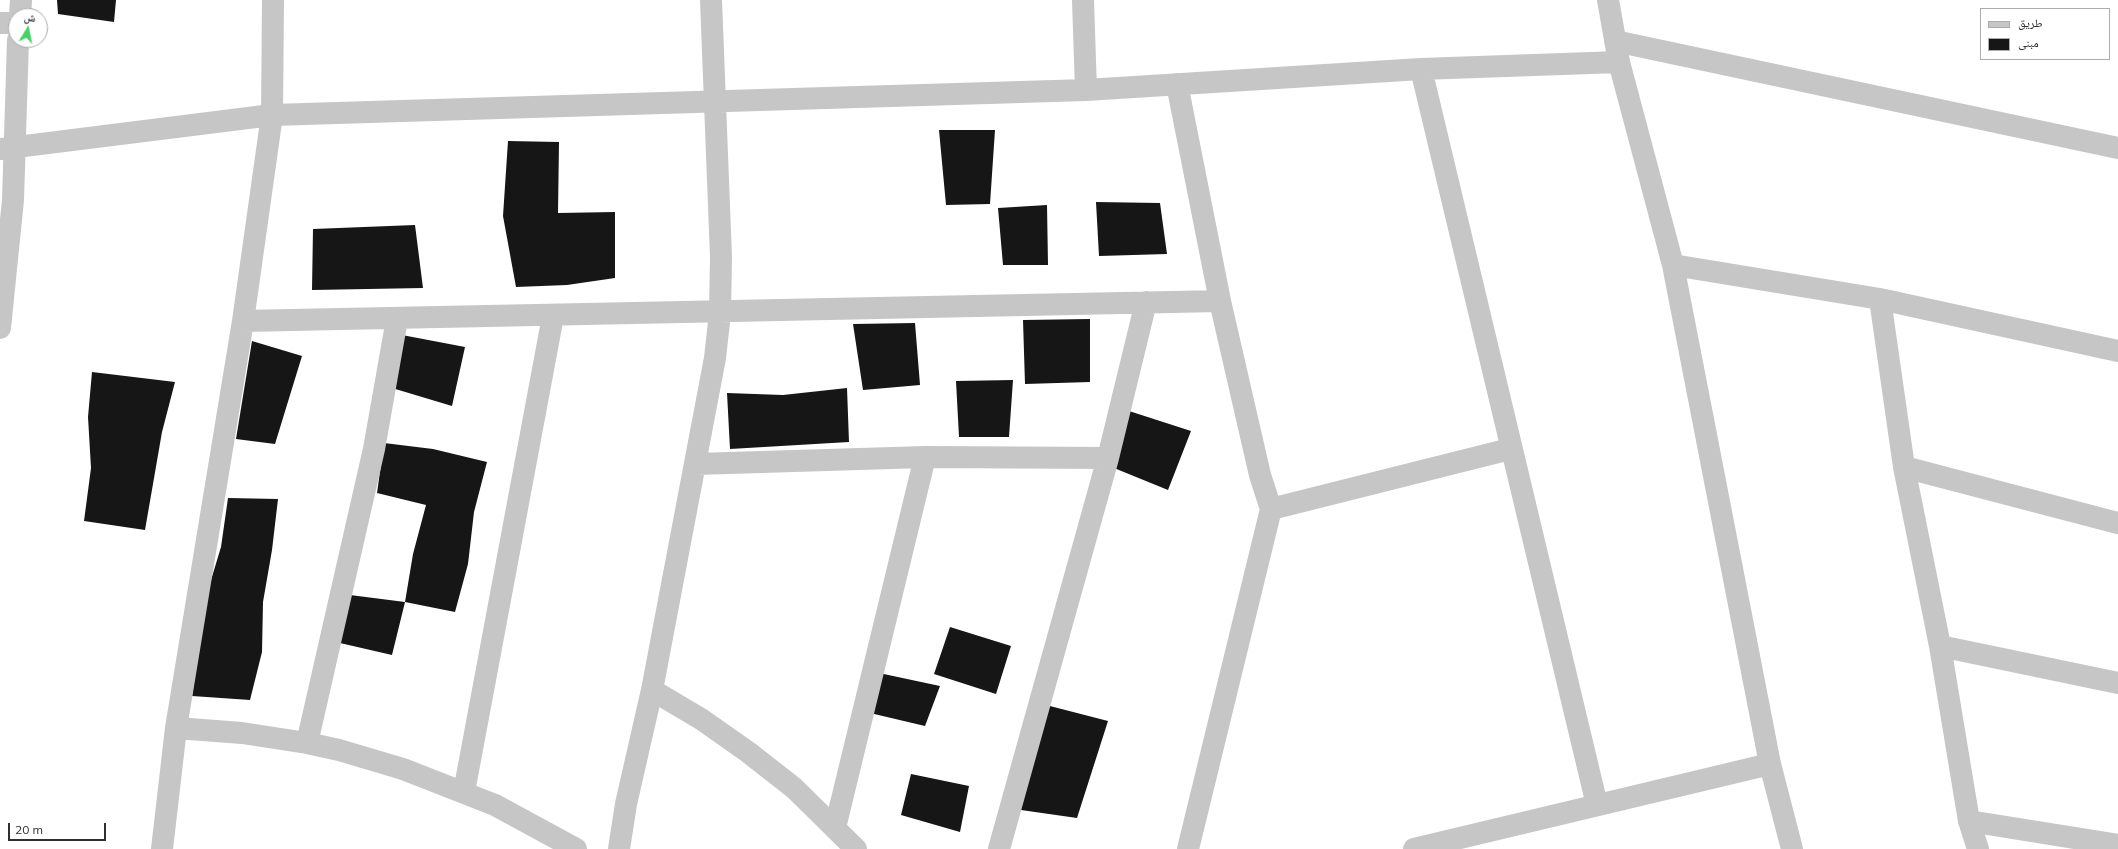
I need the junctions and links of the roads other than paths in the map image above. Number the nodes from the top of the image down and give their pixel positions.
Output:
1 (273, 0) edge
2 (711, 0) edge
3 (1083, 0) edge
4 (1608, 0) edge
5 (1615, 41) junction
6 (17, 48) edge
7 (1619, 62) junction
8 (1421, 69) junction
9 (1177, 84) junction
10 (1086, 90) junction
11 (714, 100) junction
12 (272, 114) junction
13 (7, 148) edge
14 (2118, 148) edge
15 (1673, 265) junction
16 (1880, 299) junction
17 (1220, 301) junction
18 (1146, 302) junction
19 (720, 313) junction
20 (553, 316) junction
21 (397, 319) junction
22 (243, 321) junction
23 (0, 328) edge
24 (2118, 351) edge
25 (1510, 449) junction
26 (925, 457) junction
27 (1108, 458) junction
28 (696, 464) junction
29 (1904, 467) junction
30 (1271, 509) junction
31 (2118, 523) edge
32 (1940, 646) junction
33 (2118, 683) edge
34 (652, 690) junction
35 (176, 728) junction
36 (307, 744) junction
37 (1770, 764) junction
38 (464, 792) junction
39 (1597, 805) junction
40 (1969, 821) junction
41 (835, 828) junction
42 (2118, 845) edge
43 (162, 849) edge
44 (576, 849) edge
45 (619, 849) edge
46 (856, 849) edge
47 (999, 849) edge
48 (1188, 849) edge
49 (1414, 849) edge
50 (1792, 849) edge
51 (1978, 849) edge

1 - 12 street
2 - 11 street
3 - 10 street
4 - 5 street
5 - 7 street
5 - 14 street
6 - 13 street
7 - 8 street
7 - 15 street
8 - 9 street
8 - 25 street
9 - 10 street
9 - 17 street
10 - 11 street
11 - 12 street
11 - 19 street
12 - 13 street
12 - 22 street
13 - 23 street
15 - 16 street
15 - 37 street
16 - 24 street
16 - 29 street
17 - 18 street
17 - 30 street
18 - 19 street
18 - 27 street
19 - 20 street
19 - 28 street
20 - 21 street
20 - 38 street
21 - 22 street
21 - 36 street
22 - 35 street
25 - 30 street
25 - 39 street
26 - 27 street
26 - 28 street
26 - 41 street
27 - 47 street
28 - 34 street
29 - 31 street
29 - 32 street
30 - 48 street
32 - 33 street
32 - 40 street
34 - 41 street
34 - 45 street
35 - 36 street
35 - 43 street
36 - 38 street
37 - 39 street
37 - 50 street
38 - 44 street
39 - 49 street
40 - 42 street
40 - 51 street
41 - 46 street

